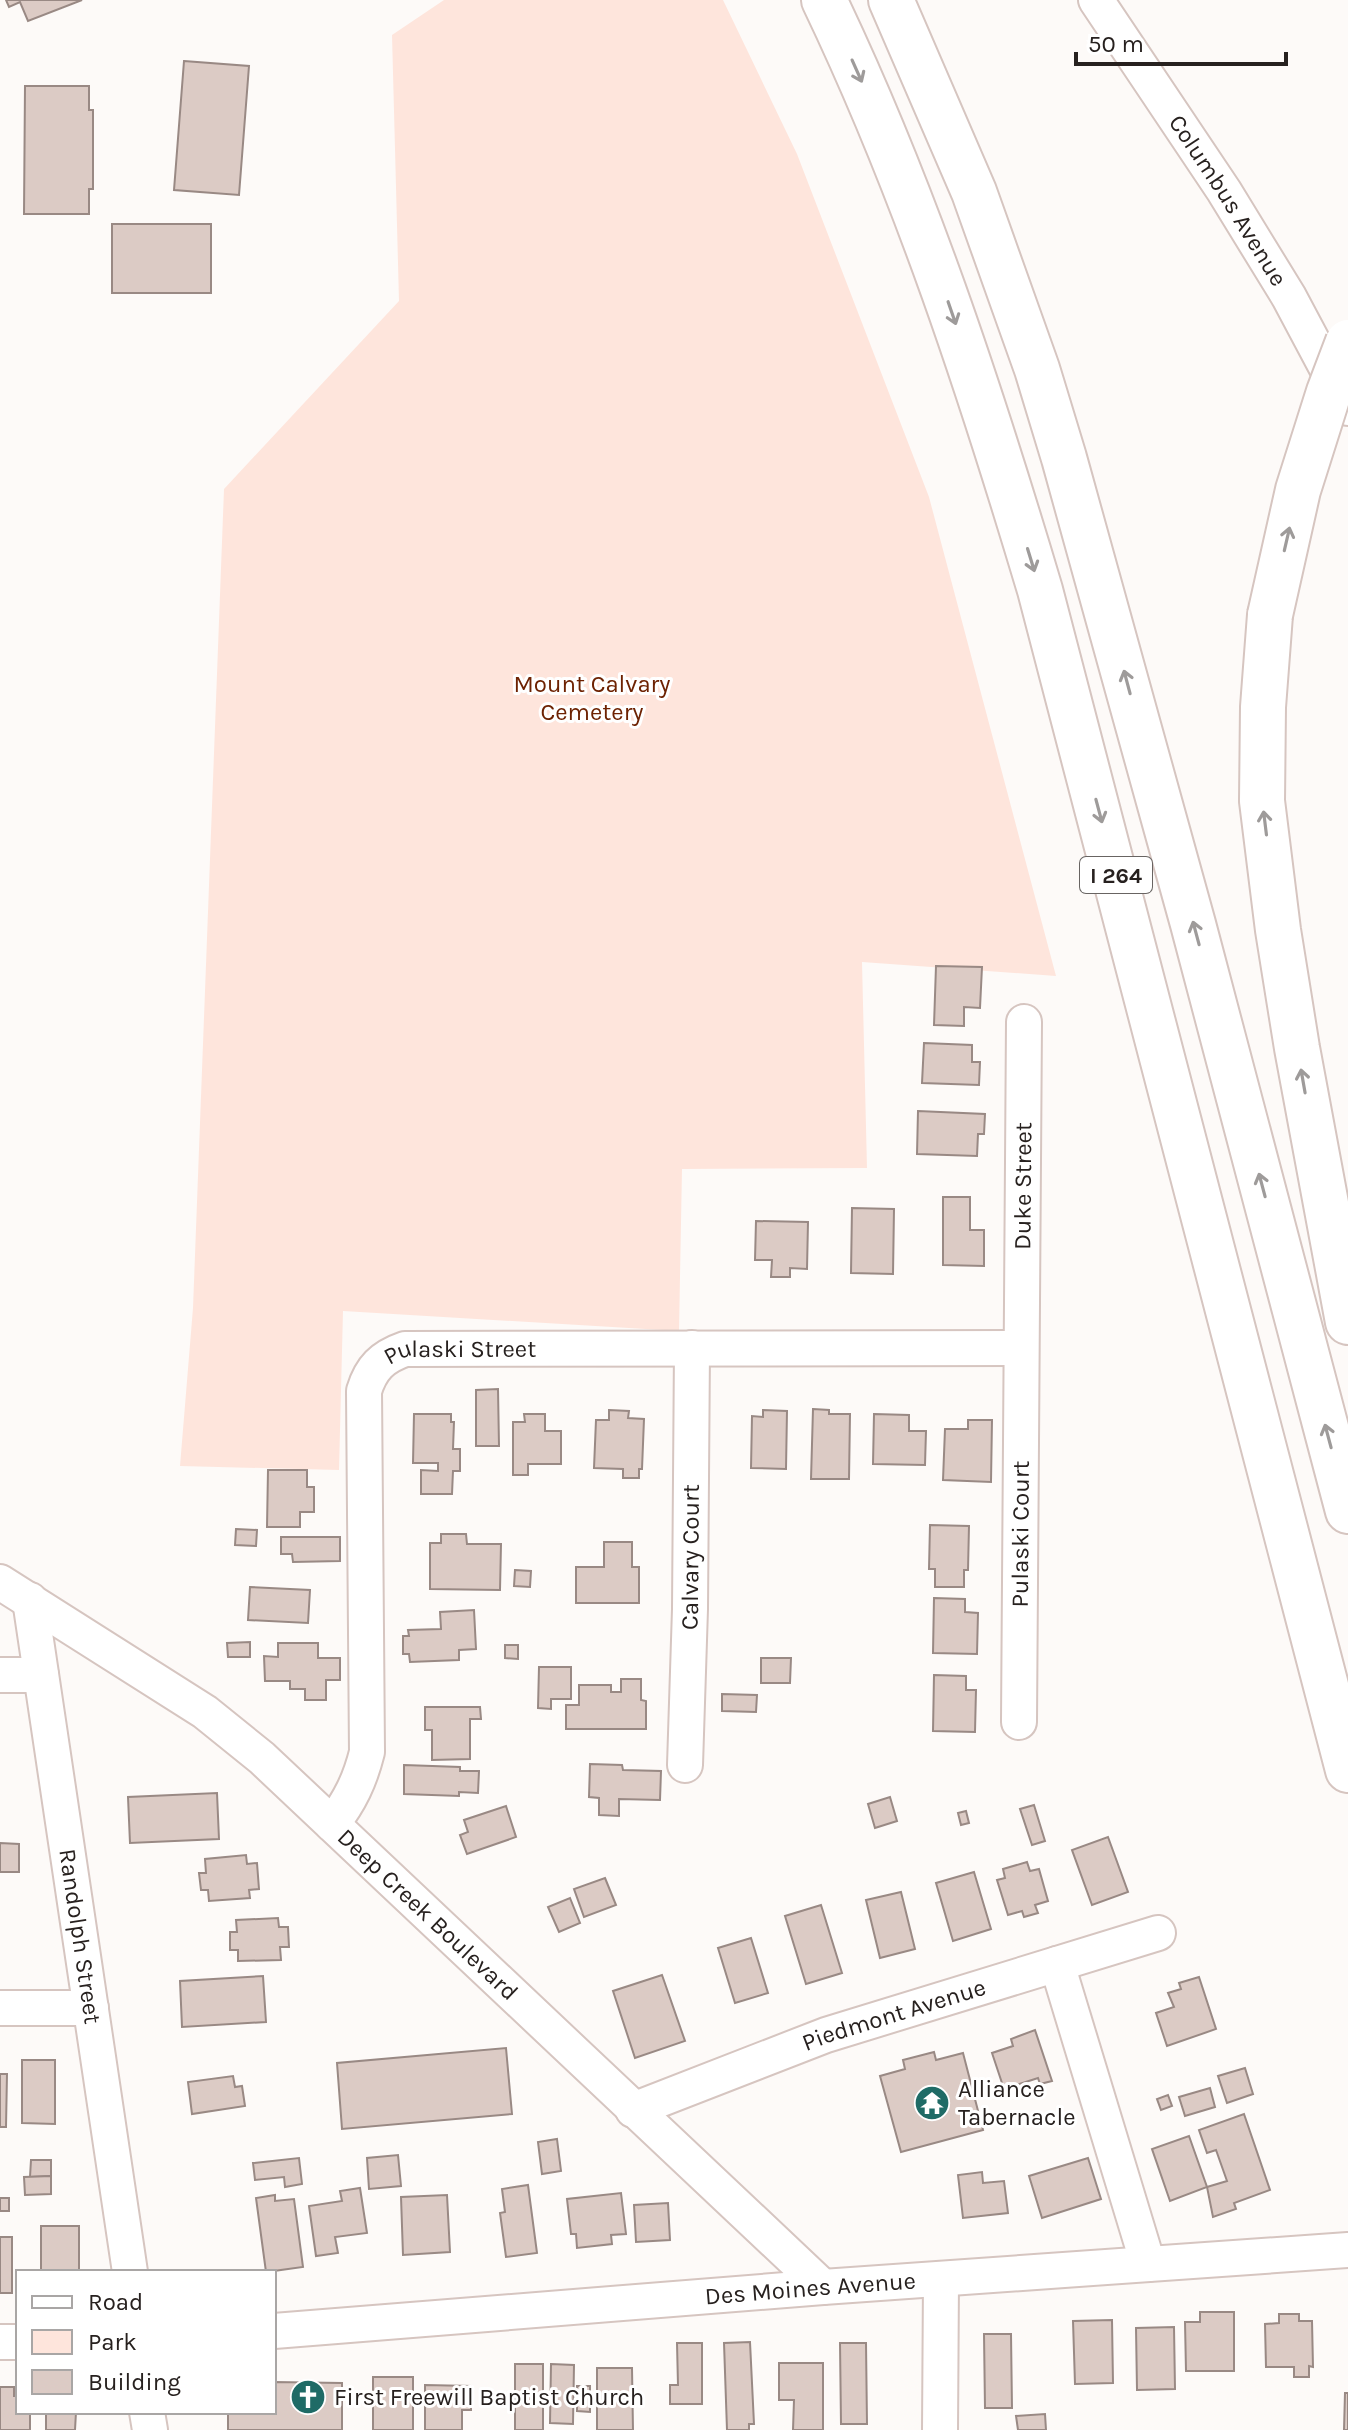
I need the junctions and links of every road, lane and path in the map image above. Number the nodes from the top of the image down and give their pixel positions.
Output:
1 (824, 0) edge
2 (891, 0) edge
3 (1096, 0) edge
4 (1348, 342) edge
5 (1348, 408) edge
6 (1024, 1022) dead end
7 (1348, 1322) edge
8 (692, 1348) junction
9 (1020, 1348) junction
10 (1348, 1511) edge
11 (0, 1582) edge
12 (30, 1600) junction
13 (0, 1675) edge
14 (41, 1675) junction
15 (1019, 1722) dead end
16 (685, 1765) dead end
17 (1348, 1770) edge
18 (332, 1824) junction
19 (1158, 1933) dead end
20 (1057, 1964) junction
21 (0, 2008) edge
22 (91, 2008) junction
23 (633, 2110) junction
24 (1348, 2250) edge
25 (1148, 2264) junction
26 (130, 2270) edge
27 (941, 2279) junction
28 (823, 2287) junction
29 (276, 2331) edge
30 (940, 2430) edge

1 -> 17 highway, I 264
10 -> 2 highway, I 264
3 - 5 street, Columbus Avenue
7 -> 4 highway, bridge
6 - 9 street, Duke Street
8 - 9 street, Pulaski Street
8 - 16 street, Calvary Court
8 - 18 street, Pulaski Street
9 - 15 street, Pulaski Court
11 - 12 street, Deep Creek Boulevard
12 - 14 street, Randolph Street
12 - 18 street, Deep Creek Boulevard
13 - 14 street
14 - 22 street, Randolph Street
18 - 23 street, Deep Creek Boulevard
19 - 20 street, Piedmont Avenue
20 - 23 street, Piedmont Avenue
20 - 25 street
21 - 22 street
22 - 26 street, Randolph Street
23 - 28 street, Deep Creek Boulevard
24 - 25 street, Des Moines Avenue
25 - 27 street, Des Moines Avenue
27 - 28 street, Des Moines Avenue
27 - 30 street
28 - 29 street, Des Moines Avenue

